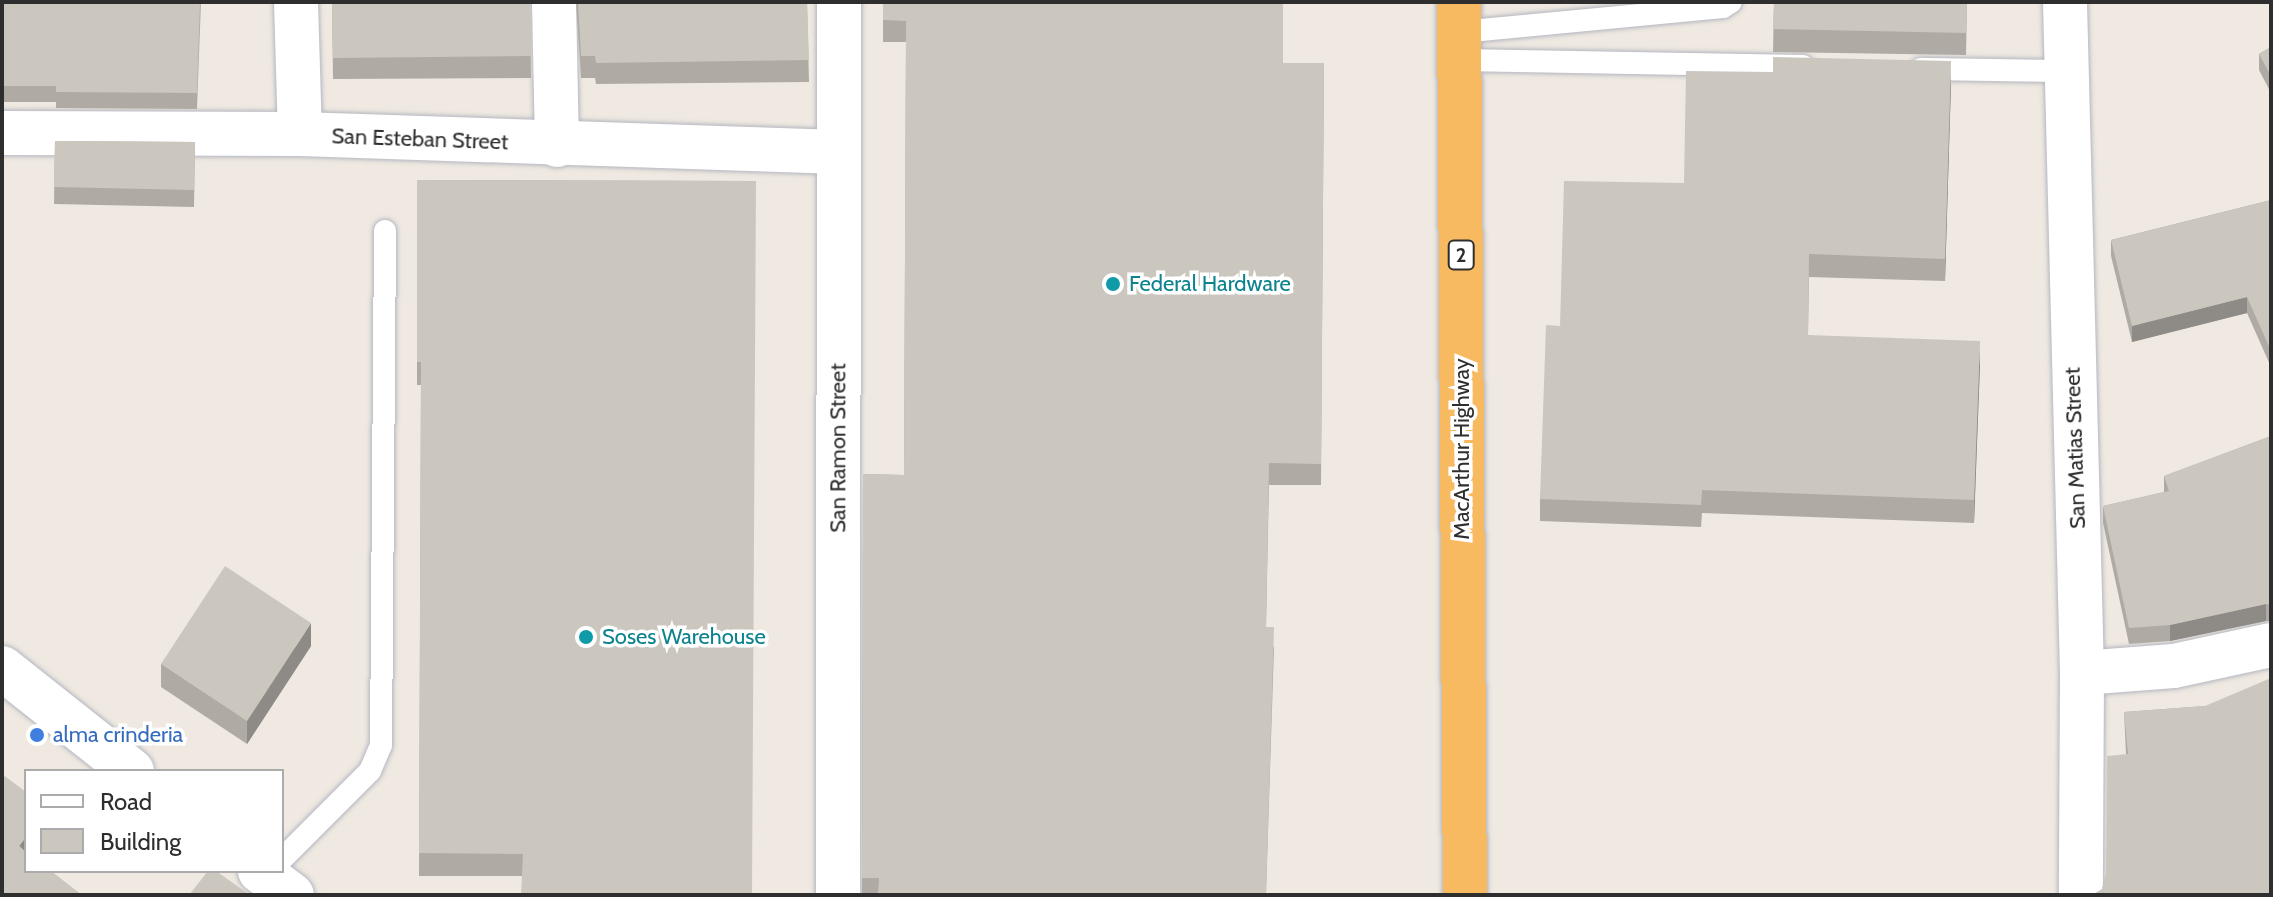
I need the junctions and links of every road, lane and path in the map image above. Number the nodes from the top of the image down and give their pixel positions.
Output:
1 (296, 2) edge
2 (554, 2) edge
3 (839, 2) edge
4 (1731, 2) edge
5 (2065, 2) edge
6 (1460, 31) edge
7 (1826, 67) edge
8 (1905, 68) edge
9 (2064, 71) junction
10 (2, 133) edge
11 (300, 134) junction
12 (557, 145) junction
13 (839, 152) junction
14 (385, 231) dead end
15 (2271, 645) edge
16 (2, 668) edge
17 (2082, 673) junction
18 (129, 769) edge
19 (284, 863) edge
20 (838, 895) edge
21 (1465, 895) edge
22 (2081, 895) edge

1 - 11 street
2 - 12 street
3 - 13 street, San Ramon Street
4 - 6 lane
5 - 9 street, San Matias Street
6 - 7 lane
6 - 21 highway, MacArthur Highway / 2
8 - 9 lane
9 - 17 street, San Matias Street
10 - 11 street, San Esteban Street
11 - 12 street, San Esteban Street
12 - 13 street, San Esteban Street
13 - 20 street, San Ramon Street
14 - 19 lane
15 - 17 street
16 - 18 street
17 - 22 street, San Matias Street

